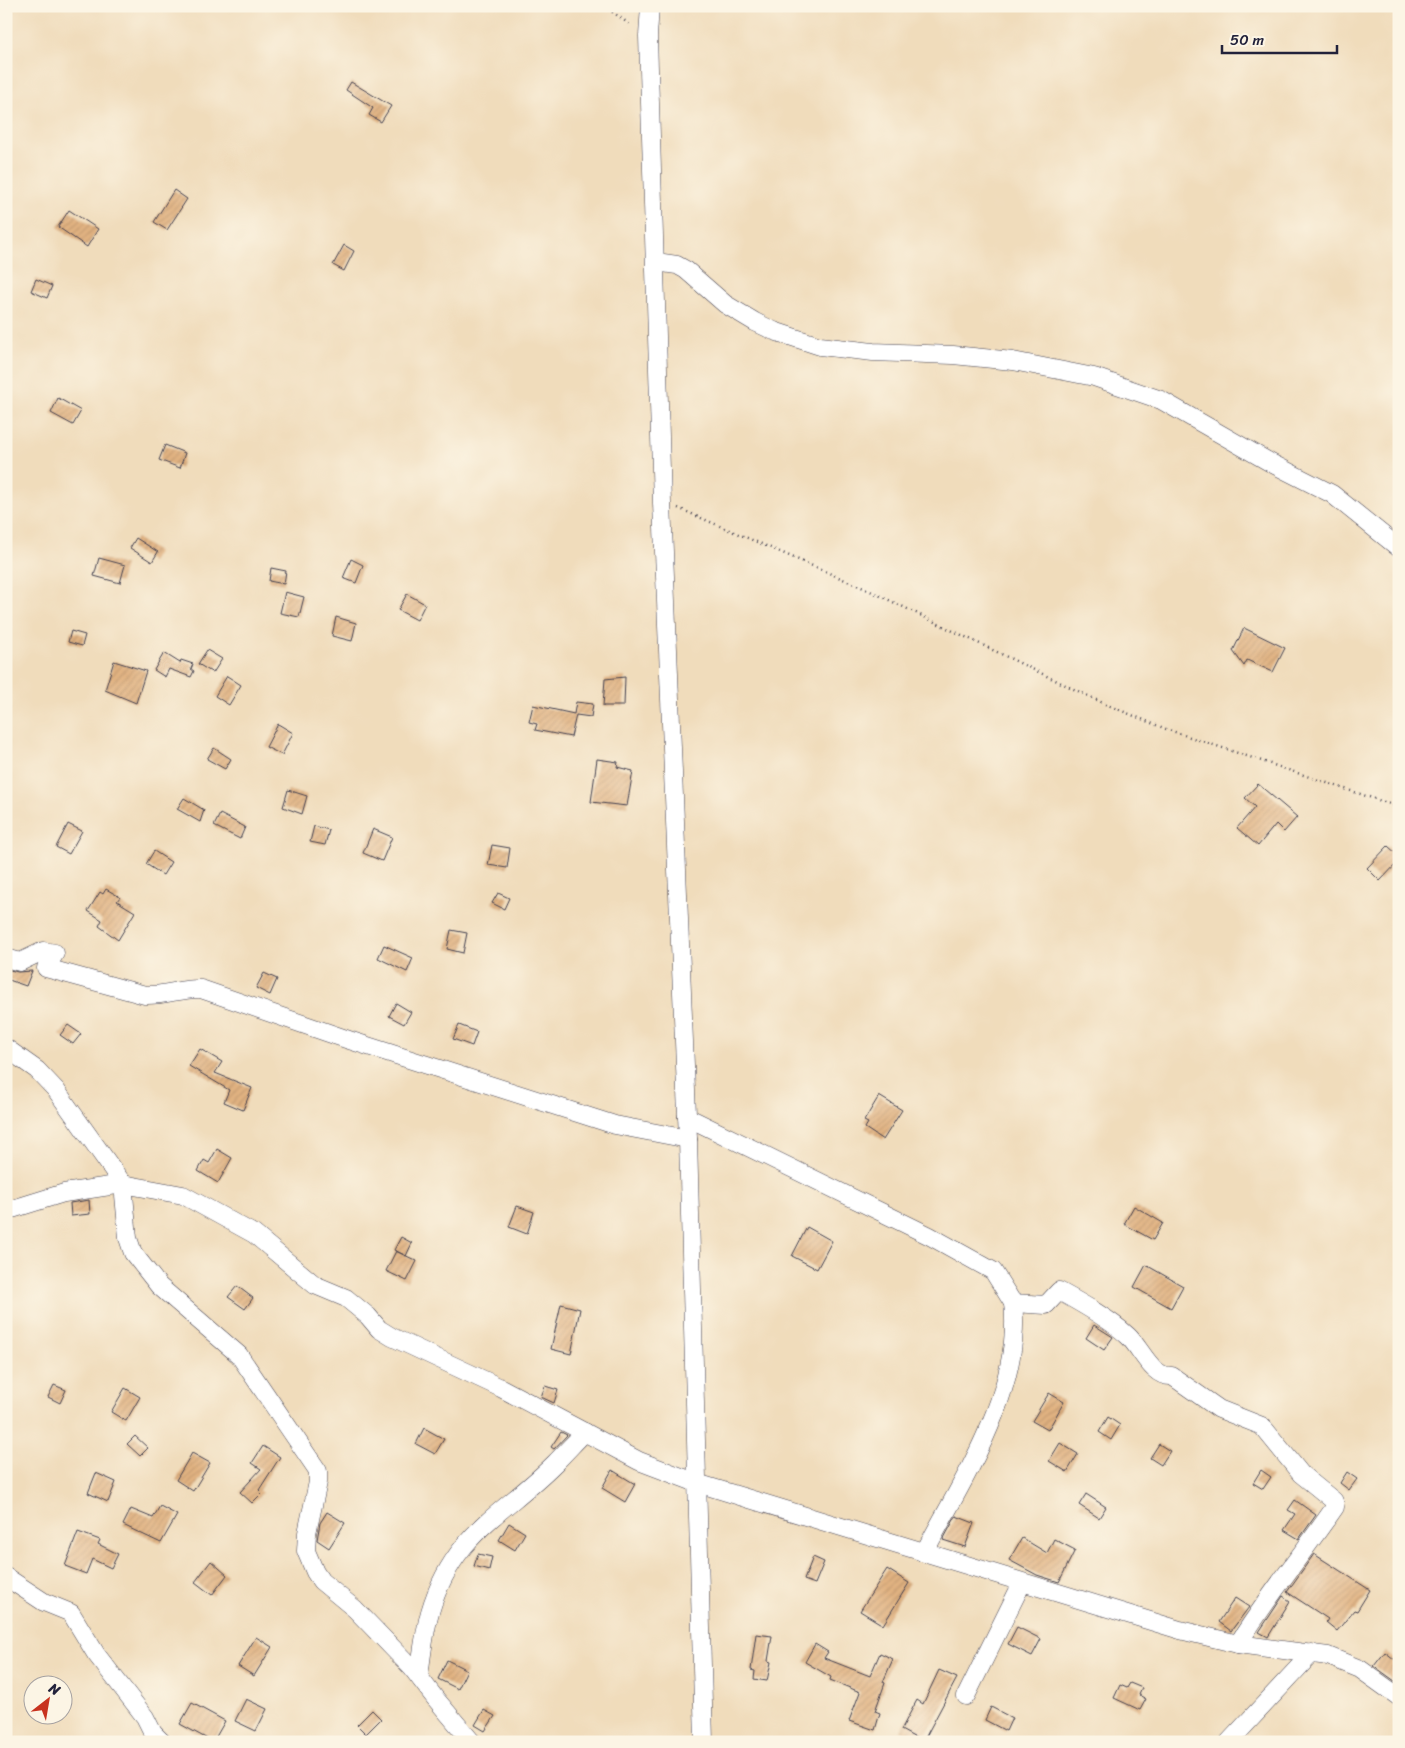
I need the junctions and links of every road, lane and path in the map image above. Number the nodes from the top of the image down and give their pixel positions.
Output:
1 (604, 6) edge
2 (650, 6) edge
3 (648, 36) junction
4 (656, 262) junction
5 (662, 503) junction
6 (1399, 548) edge
7 (1399, 807) edge
8 (6, 958) edge
9 (6, 1048) edge
10 (687, 1118) junction
11 (688, 1139) junction
12 (123, 1184) junction
13 (6, 1211) edge
14 (1013, 1303) junction
15 (584, 1432) junction
16 (697, 1483) junction
17 (924, 1553) junction
18 (6, 1577) edge
19 (1022, 1583) junction
20 (1238, 1644) junction
21 (1312, 1653) junction
22 (418, 1676) junction
23 (966, 1696) dead end
24 (1399, 1697) edge
25 (162, 1742) edge
26 (472, 1742) edge
27 (704, 1742) edge
28 (1229, 1742) edge

1 - 3 path
2 - 3 street
3 - 4 street
4 - 5 street
4 - 6 street
5 - 7 path
5 - 10 street
8 - 11 street
9 - 12 street
10 - 11 street
10 - 14 street
11 - 16 street
12 - 13 street
12 - 15 street
12 - 22 street
14 - 17 street
14 - 20 street
15 - 16 street
15 - 22 street
16 - 17 street
16 - 27 street
17 - 19 street
18 - 25 street
19 - 20 street
19 - 23 street
20 - 21 street
21 - 24 street
21 - 28 street
22 - 26 street

